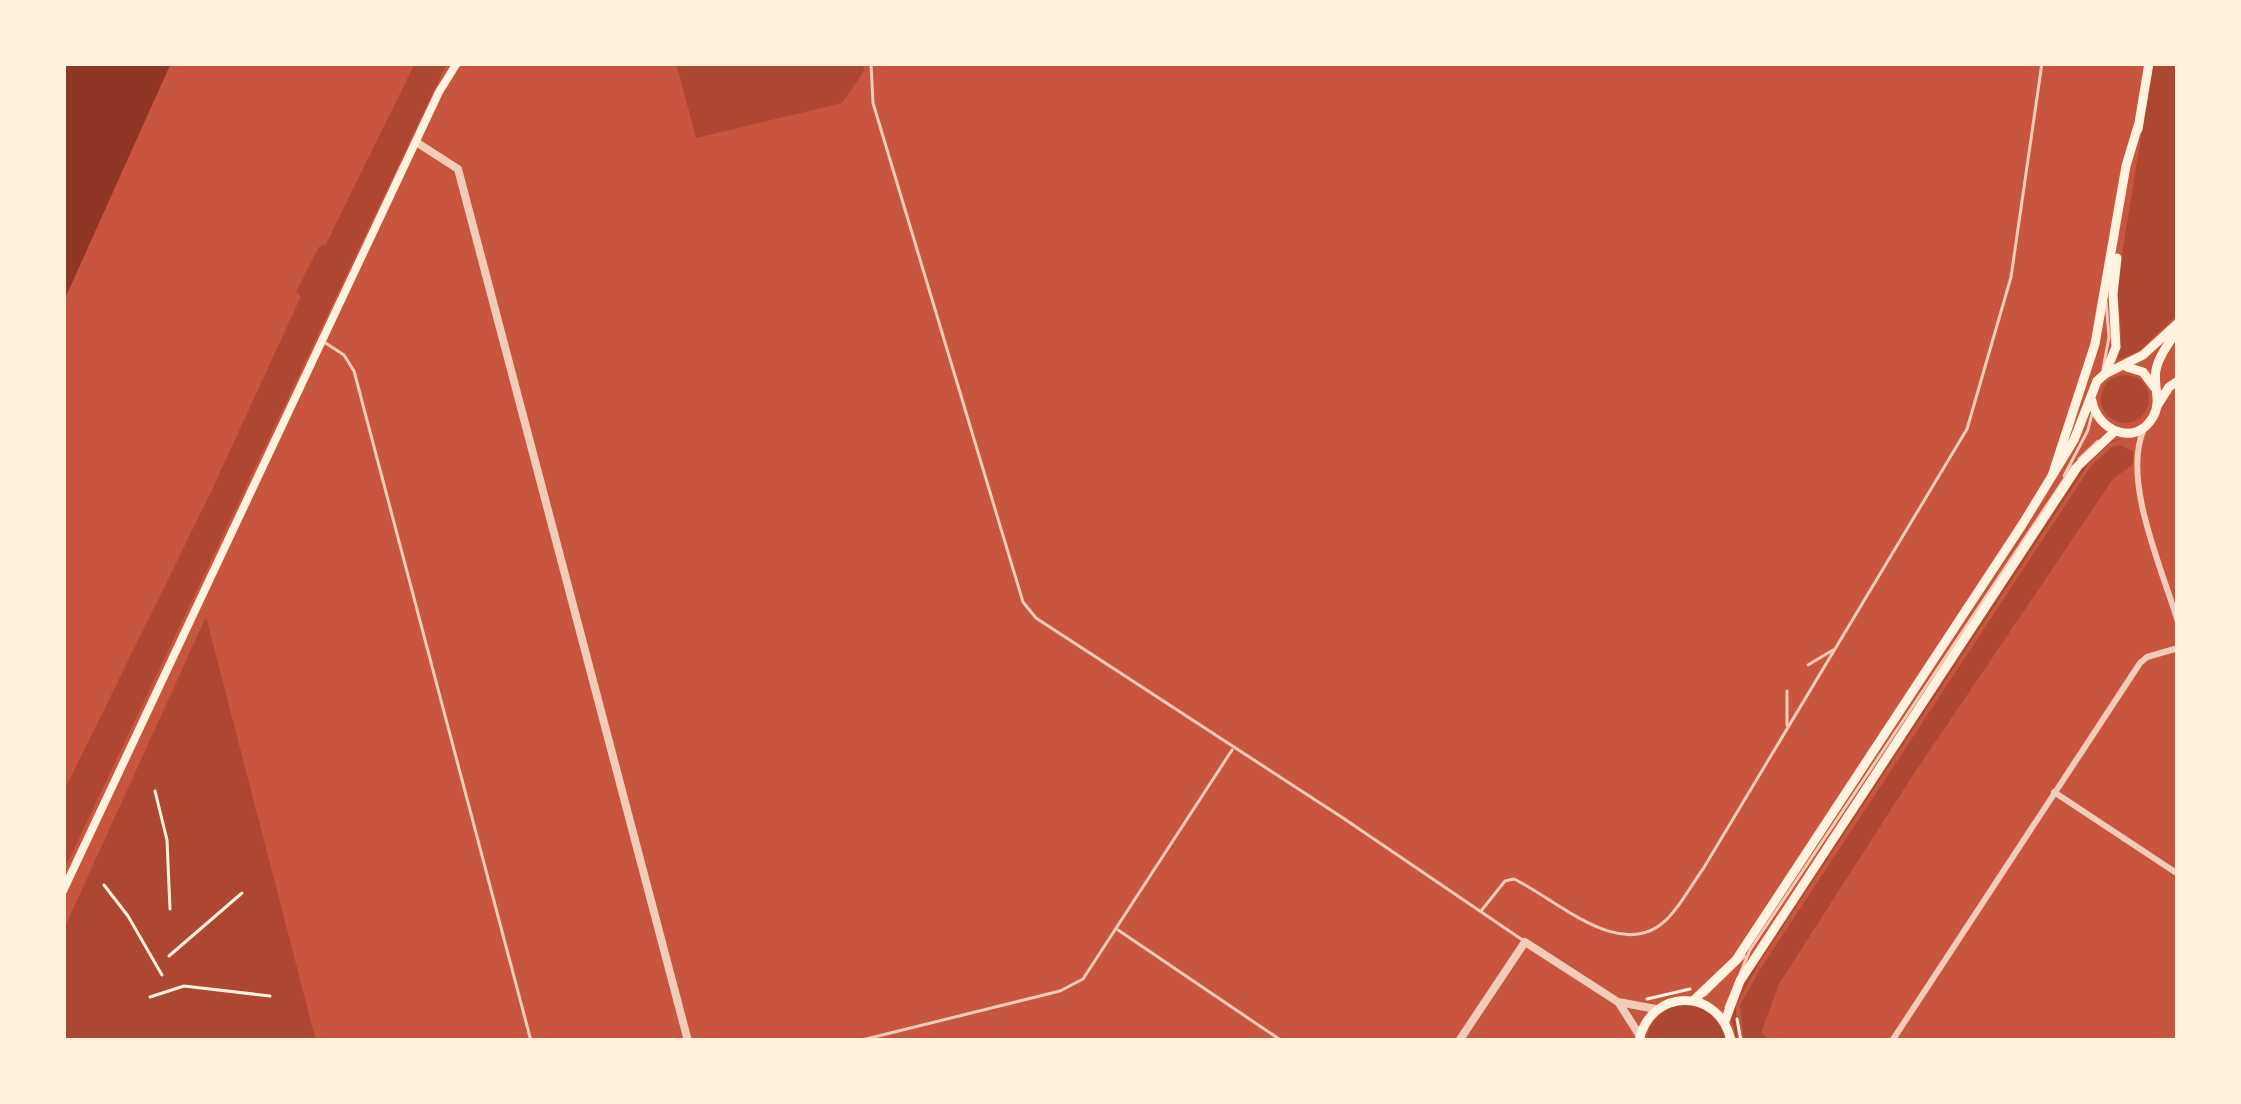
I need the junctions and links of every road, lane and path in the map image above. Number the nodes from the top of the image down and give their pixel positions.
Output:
1 (457, 63) edge
2 (871, 63) edge
3 (2042, 63) edge
4 (2149, 63) edge
5 (2138, 127) junction
6 (416, 142) junction
7 (2104, 294) junction
8 (2178, 326) edge
9 (322, 341) junction
10 (2124, 367) junction
11 (2103, 375) junction
12 (2178, 381) edge
13 (2155, 388) junction
14 (2092, 400) junction
15 (2157, 406) junction
16 (2147, 424) junction
17 (2115, 431) junction
18 (2054, 482) junction
19 (2178, 622) edge
20 (2178, 648) edge
21 (1834, 649) junction
22 (1808, 665) dead end
23 (1787, 691) dead end
24 (1787, 728) junction
25 (1233, 749) junction
26 (155, 791) dead end
27 (2054, 792) junction
28 (2178, 874) edge
29 (104, 885) dead end
30 (63, 891) edge
31 (242, 892) dead end
32 (170, 909) dead end
33 (1481, 911) junction
34 (1117, 929) junction
35 (1525, 942) junction
36 (1750, 950) junction
37 (170, 956) dead end
38 (162, 975) dead end
39 (1702, 985) dead end
40 (270, 996) dead end
41 (150, 997) dead end
42 (1645, 999) dead end
43 (1694, 1000) junction
44 (1618, 1002) junction
45 (1656, 1009) junction
46 (1737, 1009) dead end
47 (1725, 1021) junction
48 (1640, 1038) edge
49 (531, 1041) edge
50 (688, 1041) edge
51 (857, 1041) edge
52 (1282, 1041) edge
53 (1459, 1041) edge
54 (1731, 1041) edge
55 (1742, 1041) edge
56 (1892, 1041) edge

1 - 6 main road
2 - 25 lane
3 - 21 lane
4 - 5 main road
5 - 7 main road
5 - 11 main road
6 - 9 main road
6 - 50 street
7 - 11 lane
7 - 18 main road
8 - 10 main road
8 - 13 main road
9 - 30 main road
9 - 49 lane
10 - 11 main road
10 - 13 main road
11 - 14 main road
12 - 15 main road
13 - 15 main road
14 - 17 main road
14 - 18 main road
15 - 16 main road
16 - 17 main road
16 - 19 street
17 - 18 lane
17 - 47 main road
18 - 36 lane
18 - 43 main road
20 - 27 street
21 - 22 lane
21 - 24 lane
23 - 24 lane
24 - 33 lane
25 - 33 lane
25 - 34 lane
26 - 32 path
27 - 28 street
27 - 56 street
29 - 38 path
31 - 37 path
33 - 35 lane
34 - 51 lane
34 - 52 lane
35 - 44 street
35 - 53 street
36 - 43 lane
36 - 47 lane
39 - 42 path
40 - 41 path
43 - 45 main road
43 - 47 main road
44 - 45 street
44 - 48 street
45 - 48 main road
46 - 55 path
47 - 54 main road

